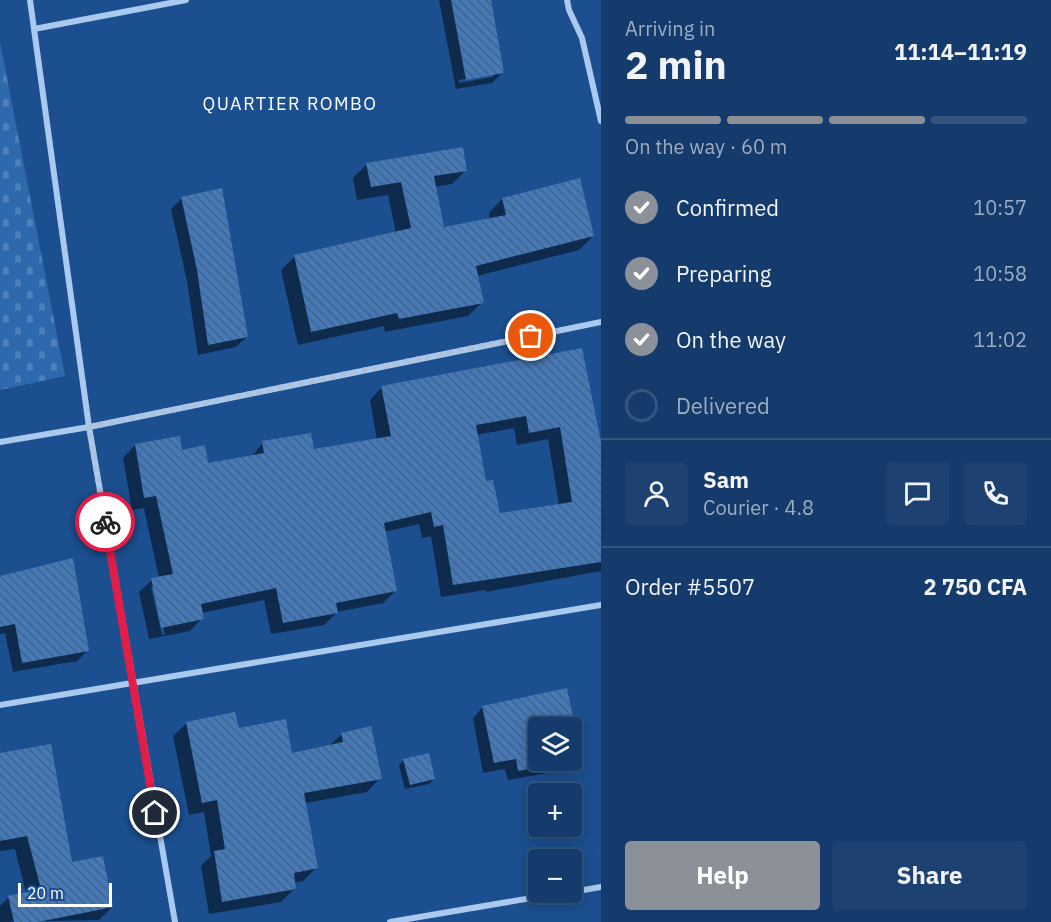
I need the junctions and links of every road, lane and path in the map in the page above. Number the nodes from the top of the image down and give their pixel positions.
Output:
1 (30, 0) edge
2 (186, 0) edge
3 (567, 0) edge
4 (34, 29) junction
5 (601, 121) edge
6 (601, 322) edge
7 (89, 427) junction
8 (0, 442) edge
9 (601, 605) edge
10 (132, 683) junction
11 (0, 705) edge
12 (601, 887) edge
13 (582, 890) edge
14 (528, 899) edge
15 (175, 922) edge
16 (390, 922) edge

1 - 4 street
2 - 4 street
3 - 5 street
4 - 7 street
6 - 7 street
7 - 8 street
7 - 10 street
9 - 10 street
10 - 11 street
10 - 15 street
12 - 13 street
14 - 16 street

